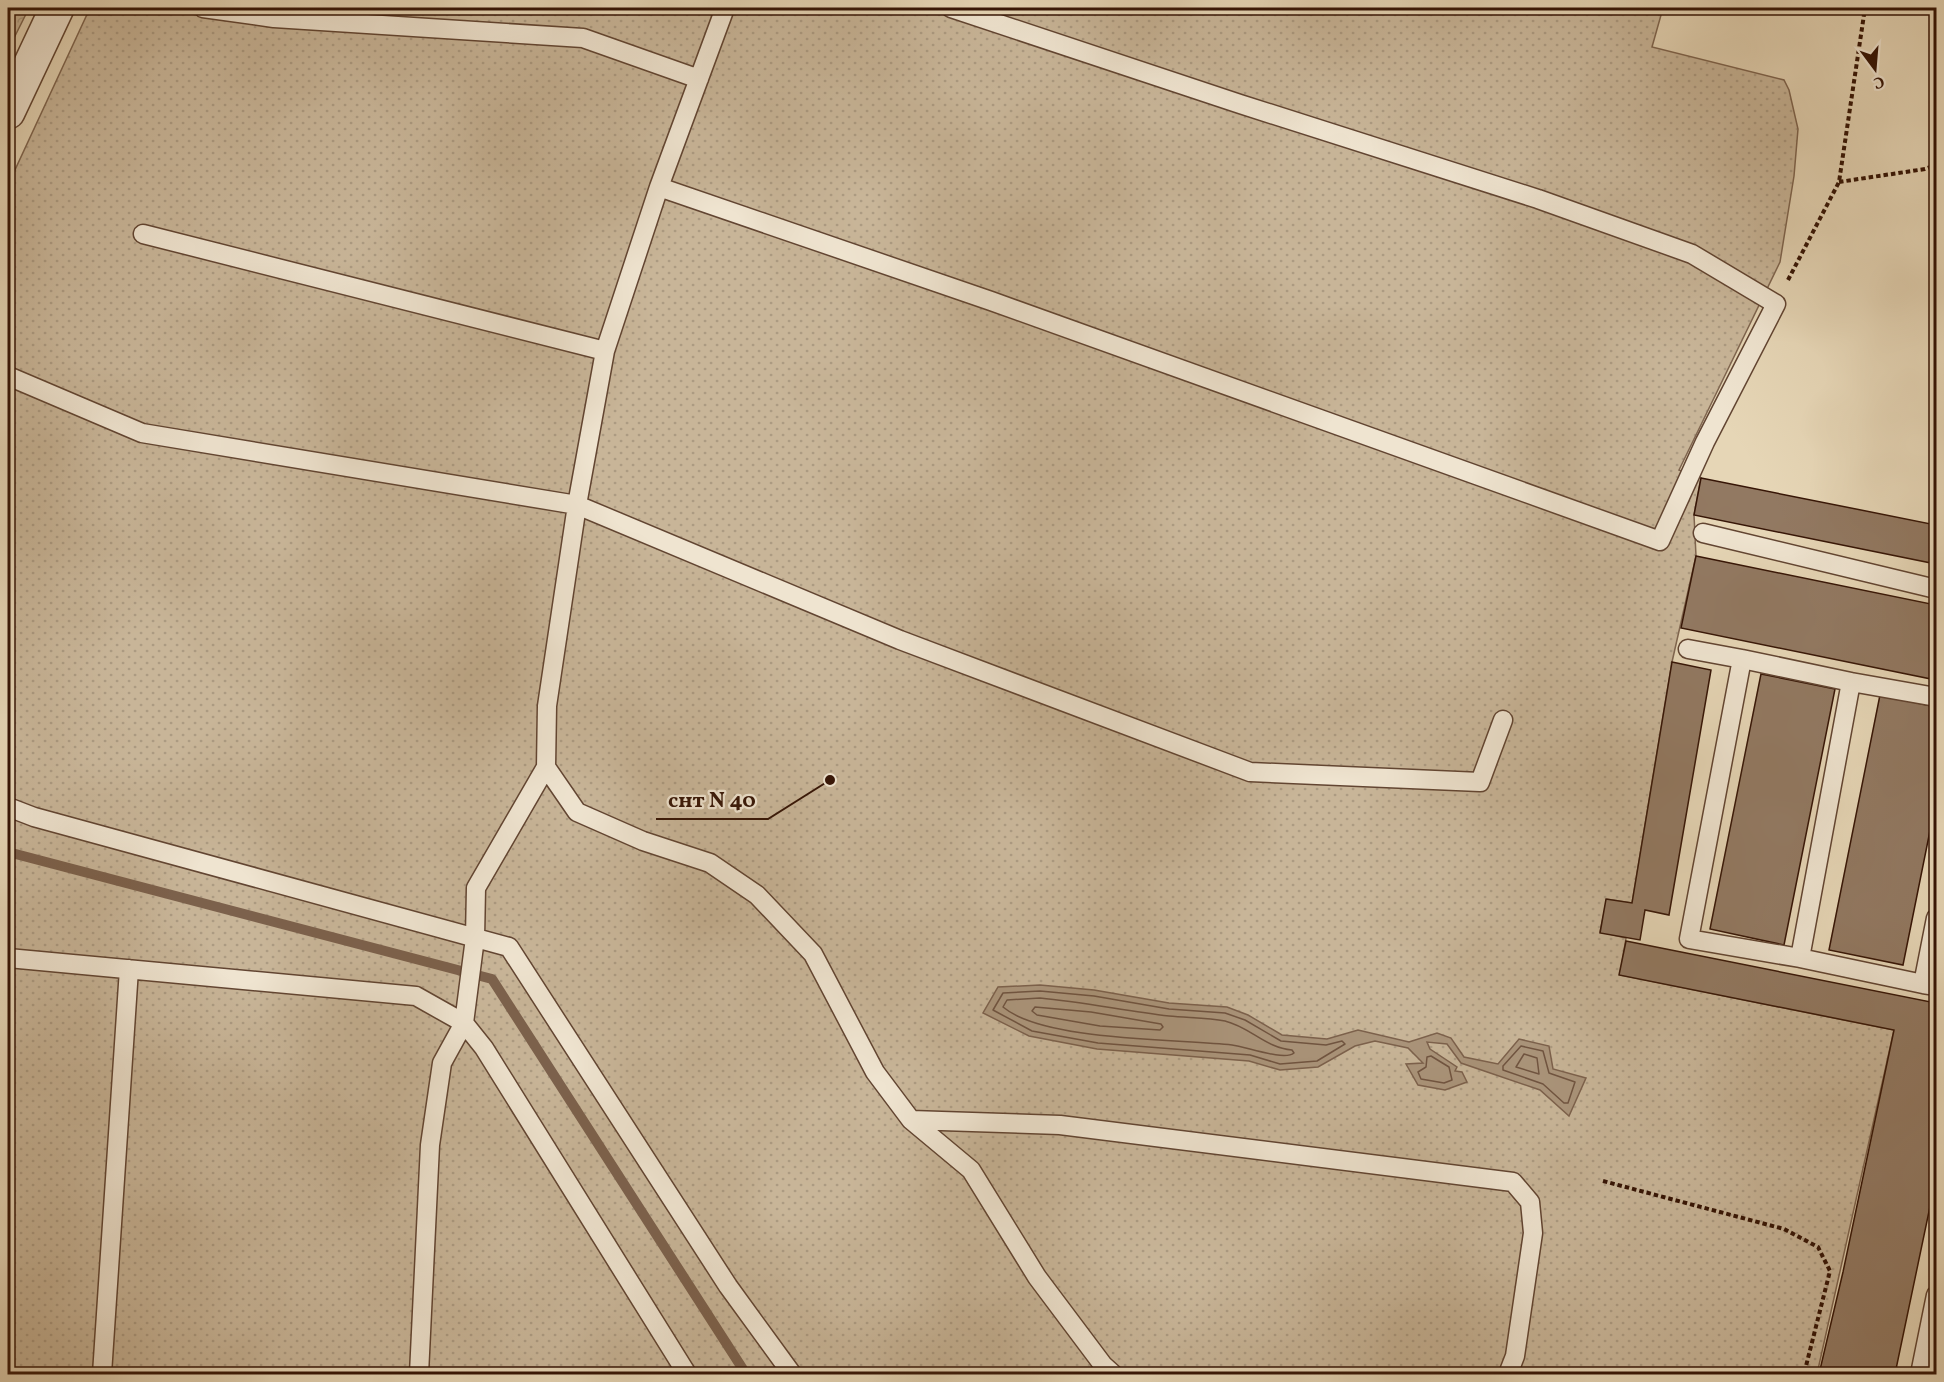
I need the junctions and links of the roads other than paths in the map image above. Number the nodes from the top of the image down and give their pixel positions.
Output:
1 (57, 8) edge
2 (203, 8) edge
3 (725, 8) edge
4 (951, 8) edge
5 (699, 79) junction
6 (8, 112) edge
7 (659, 188) junction
8 (143, 234) dead end
9 (605, 351) junction
10 (8, 376) edge
11 (577, 505) junction
12 (1703, 533) dead end
13 (1936, 589) edge
14 (1688, 648) dead end
15 (1742, 658) junction
16 (1851, 682) junction
17 (1936, 697) edge
18 (1503, 720) dead end
19 (546, 767) junction
20 (8, 807) edge
21 (1936, 918) edge
22 (475, 938) junction
23 (8, 958) edge
24 (1800, 958) junction
25 (129, 969) junction
26 (1930, 985) edge
27 (464, 1023) junction
28 (910, 1120) junction
29 (1936, 1295) edge
30 (102, 1374) edge
31 (418, 1374) edge
32 (687, 1374) edge
33 (792, 1374) edge
34 (1113, 1374) edge
35 (1508, 1374) edge
36 (1920, 1374) edge

1 - 6 street
2 - 5 lane
3 - 5 lane
4 - 7 lane
5 - 7 lane
7 - 9 lane
8 - 9 lane
9 - 11 lane
10 - 11 lane
11 - 18 lane
11 - 19 lane
12 - 13 lane
14 - 15 lane
15 - 16 lane
15 - 24 lane
16 - 17 lane
16 - 24 lane
19 - 22 lane
19 - 28 lane
20 - 22 lane
21 - 26 lane
22 - 27 lane
22 - 33 lane
23 - 25 lane
24 - 26 lane
25 - 27 lane
25 - 30 lane
27 - 31 lane
27 - 32 lane
28 - 34 lane
28 - 35 lane
29 - 36 lane

